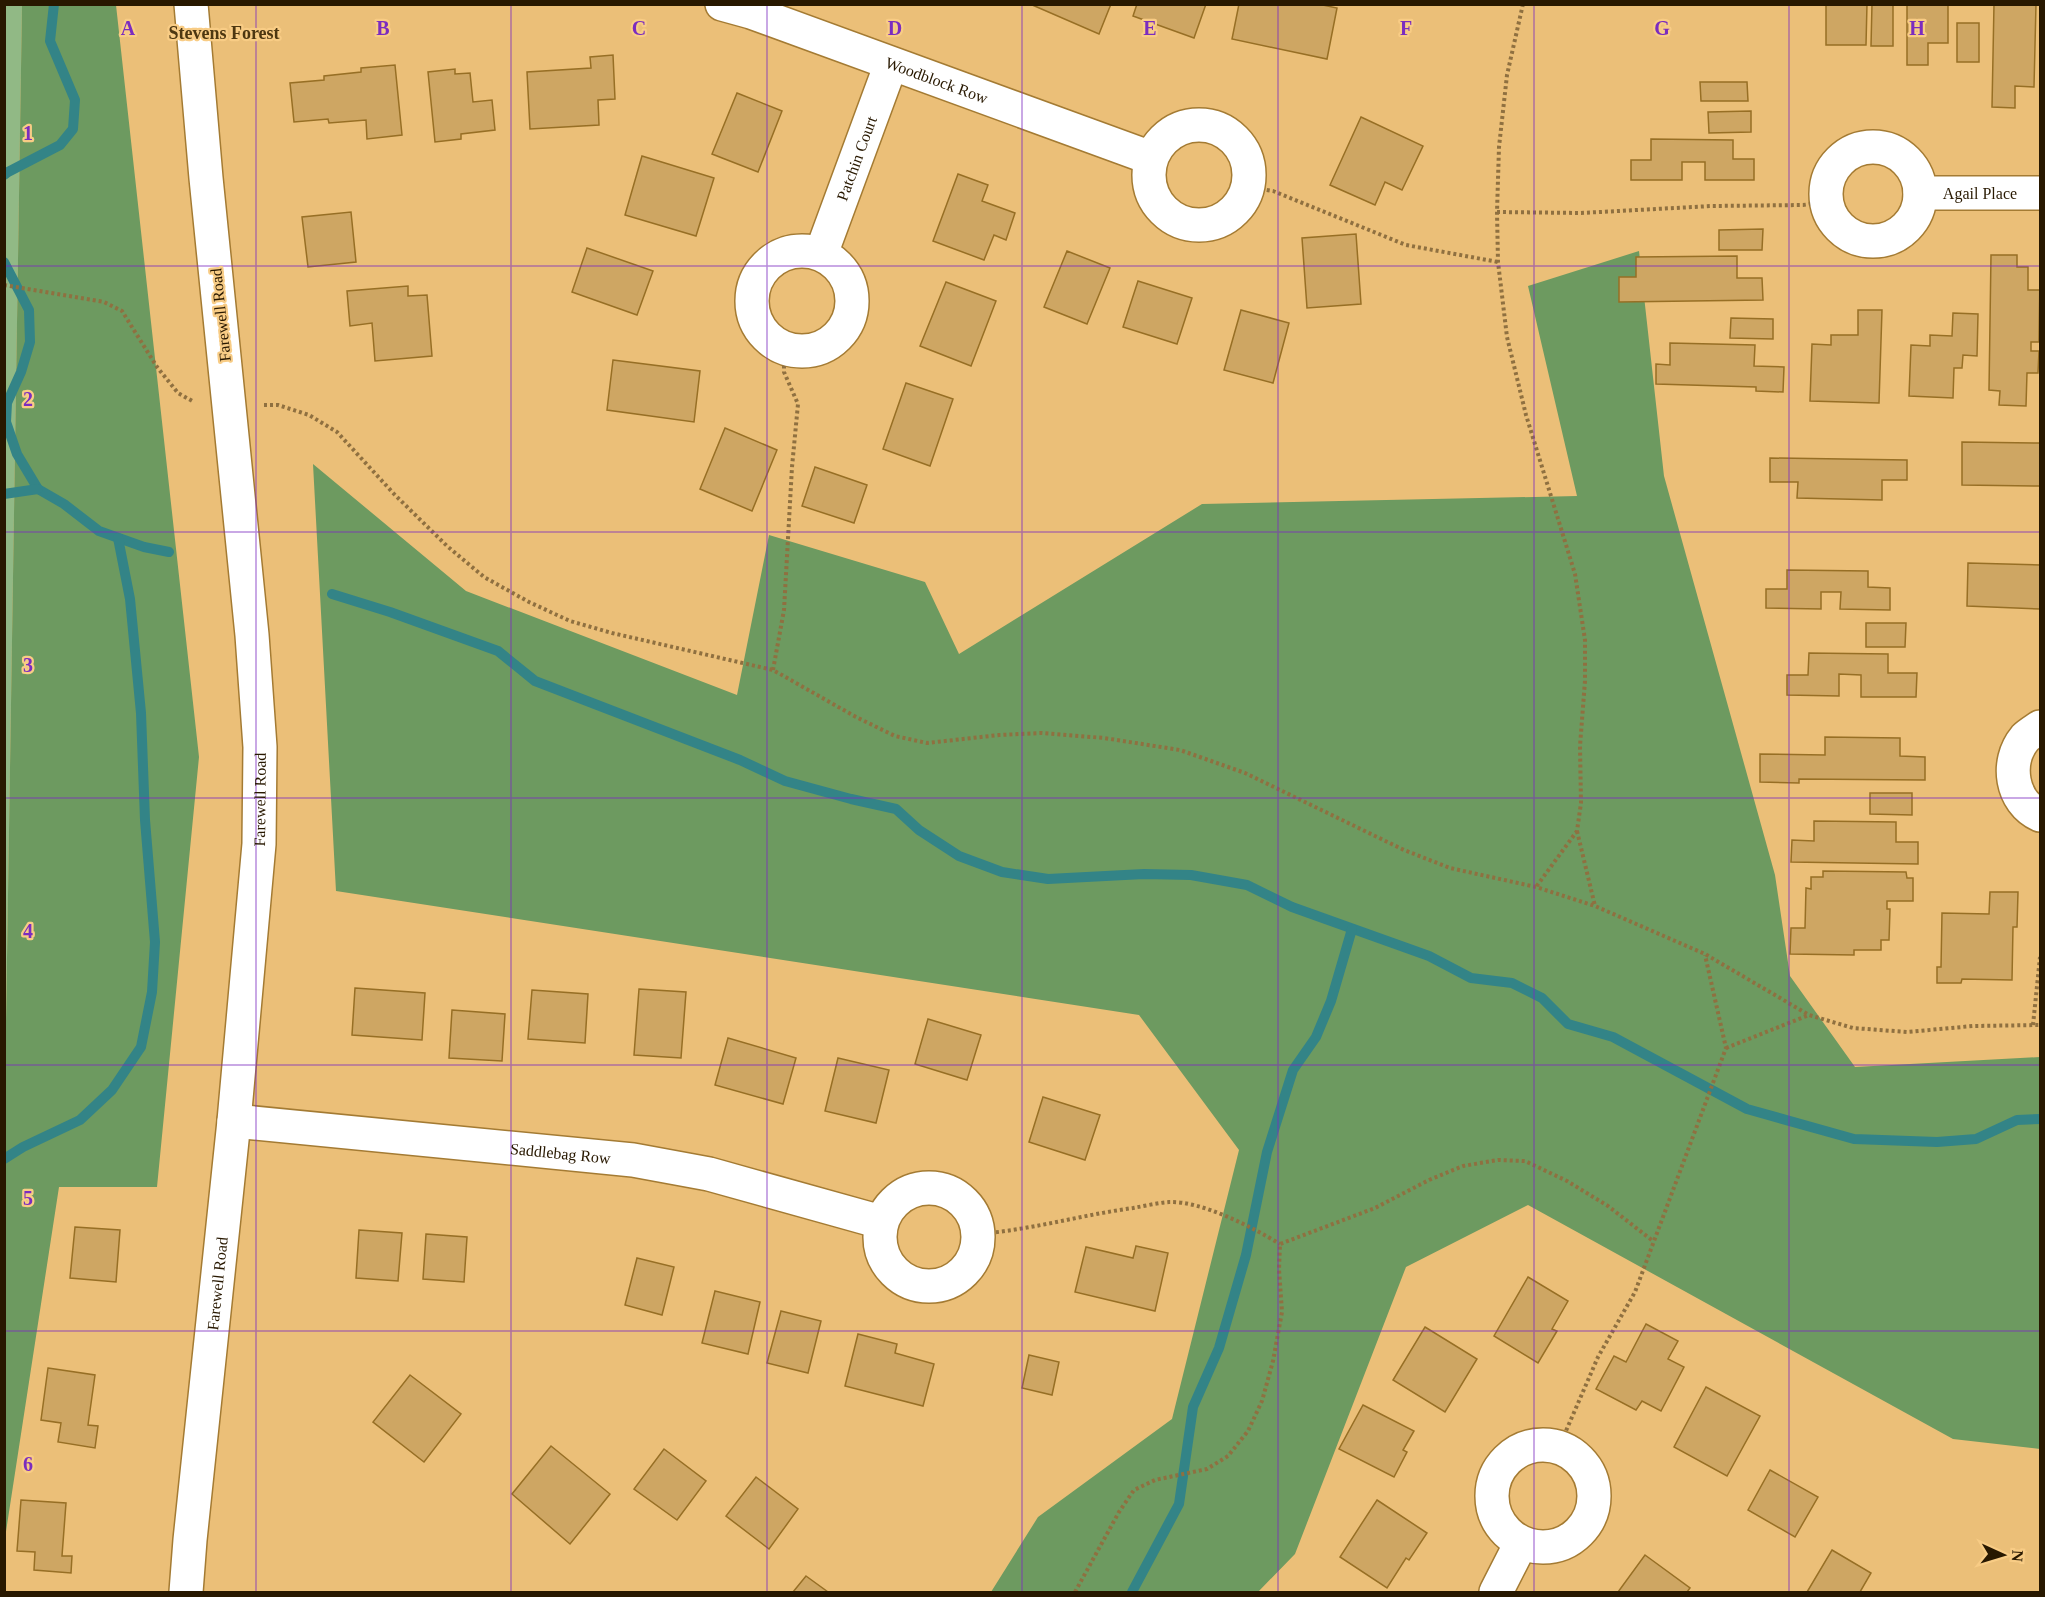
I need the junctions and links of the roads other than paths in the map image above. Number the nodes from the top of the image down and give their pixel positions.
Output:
1 (191, 4) edge
2 (742, 7) edge
3 (891, 64) junction
4 (1151, 158) junction
5 (1920, 193) junction
6 (2040, 193) edge
7 (822, 254) junction
8 (2040, 727) edge
9 (2040, 815) edge
10 (234, 1121) junction
11 (881, 1222) junction
12 (1521, 1543) junction
13 (186, 1593) edge
14 (1496, 1593) edge

1 - 10 street, Farewell Road
2 - 3 street, Woodblock Row
3 - 4 street, Woodblock Row
3 - 7 street, Patchin Court
4 - 4 street
5 - 5 street, Agail Place
5 - 6 street, Agail Place
7 - 7 street
8 - 9 street
10 - 11 street, Saddlebag Row
10 - 13 street, Farewell Road
11 - 11 street
12 - 12 street
12 - 14 street

